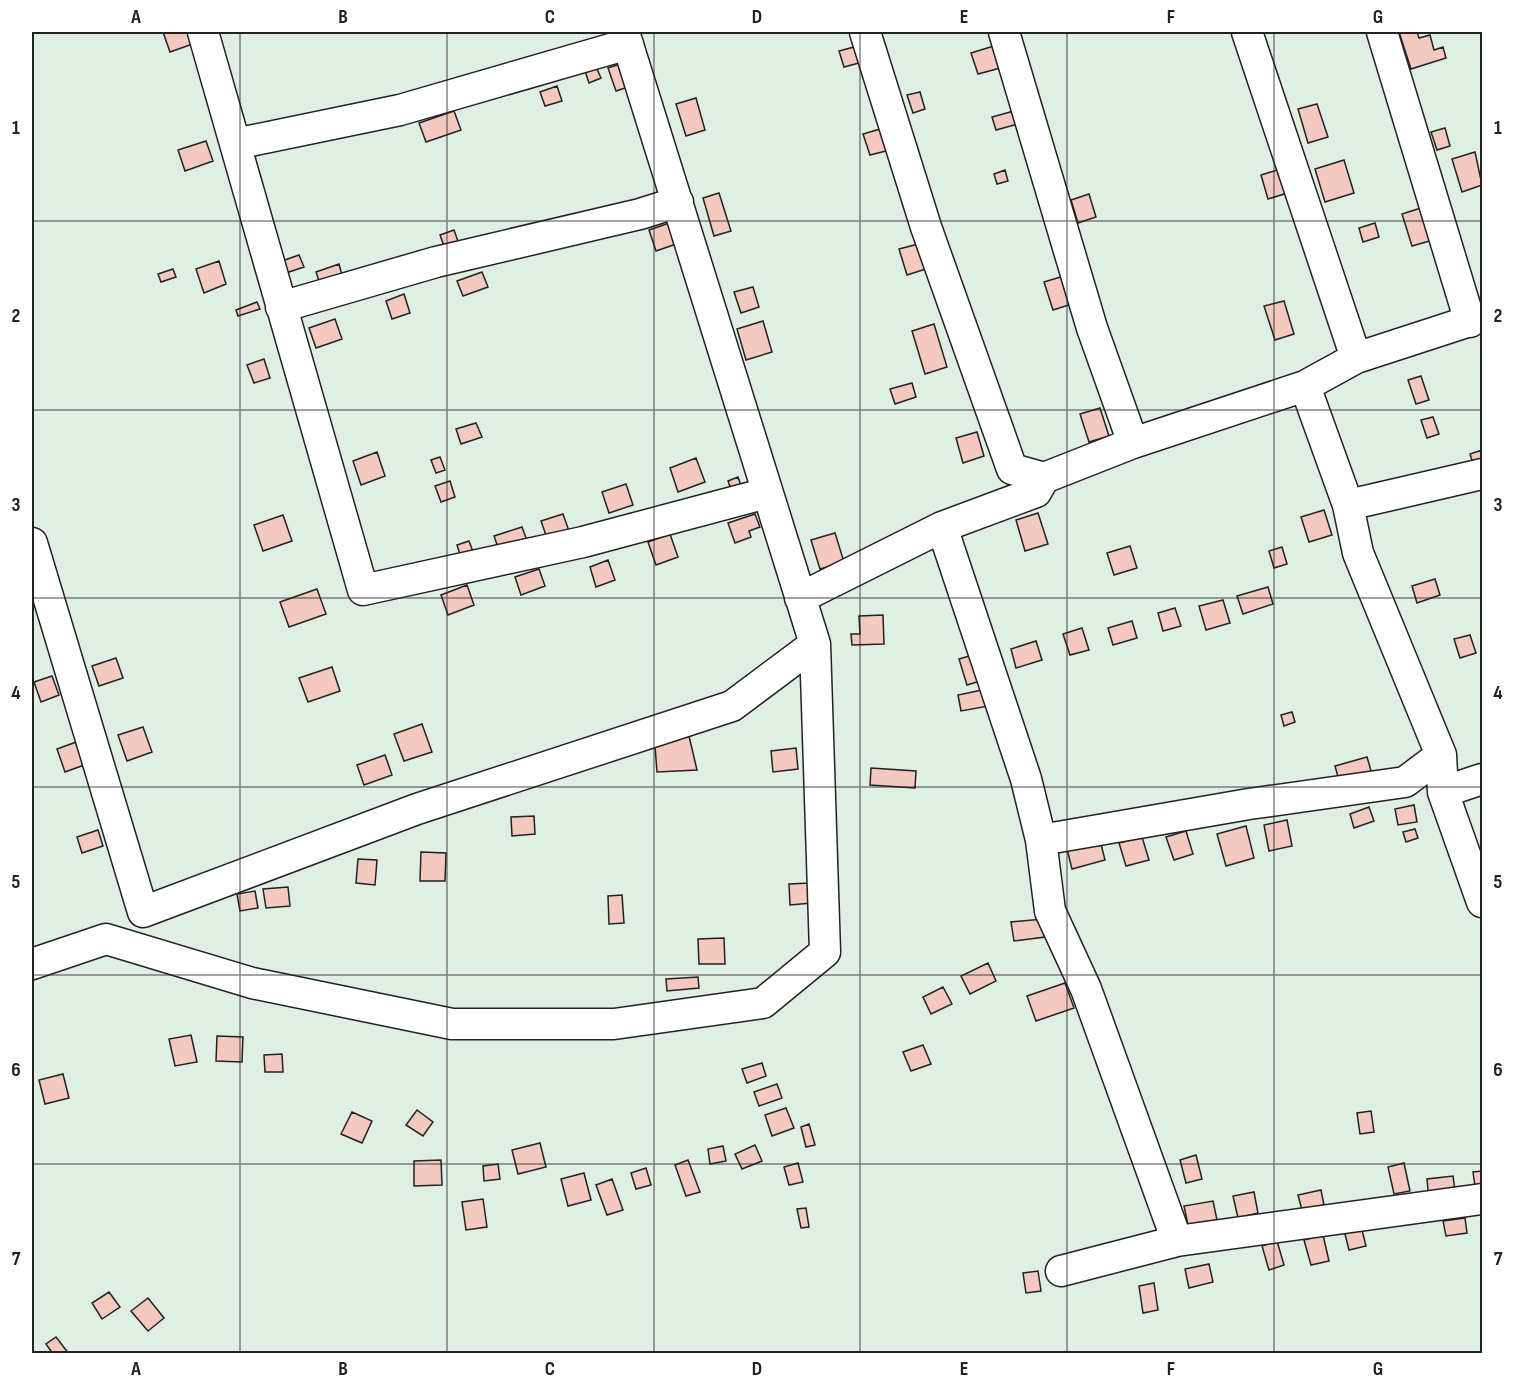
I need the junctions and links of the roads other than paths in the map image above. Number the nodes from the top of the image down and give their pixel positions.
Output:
1 (203, 32) edge
2 (865, 32) edge
3 (1004, 32) edge
4 (1247, 32) edge
5 (1382, 32) edge
6 (626, 38) edge
7 (235, 144) junction
8 (678, 202) junction
9 (281, 307) junction
10 (1476, 319) edge
11 (1356, 358) junction
12 (1305, 386) junction
13 (1133, 443) junction
14 (1482, 474) edge
15 (1044, 478) junction
16 (767, 493) junction
17 (1348, 505) junction
18 (942, 527) junction
19 (32, 543) edge
20 (800, 598) junction
21 (815, 644) junction
22 (1441, 755) junction
23 (1482, 778) edge
24 (1443, 792) junction
25 (1041, 840) junction
26 (1482, 902) edge
27 (143, 912) junction
28 (129, 946) junction
29 (32, 964) edge
30 (1482, 1199) edge
31 (1177, 1241) junction
32 (1061, 1271) dead end

1 - 7 lane
2 - 15 lane
3 - 13 lane
4 - 11 lane
5 - 10 lane
6 - 7 lane
6 - 8 lane
7 - 9 lane
8 - 9 lane
8 - 16 lane
9 - 16 lane
10 - 11 lane
11 - 12 lane
12 - 13 lane
12 - 17 lane
13 - 15 lane
14 - 17 lane
15 - 18 lane
16 - 20 lane
17 - 22 lane
18 - 20 lane
18 - 25 lane
19 - 27 lane
20 - 21 lane
21 - 27 lane
21 - 28 lane
22 - 24 lane
22 - 25 lane
23 - 24 lane
24 - 26 lane
25 - 31 lane
27 - 28 lane
28 - 29 lane
30 - 31 lane
31 - 32 lane

